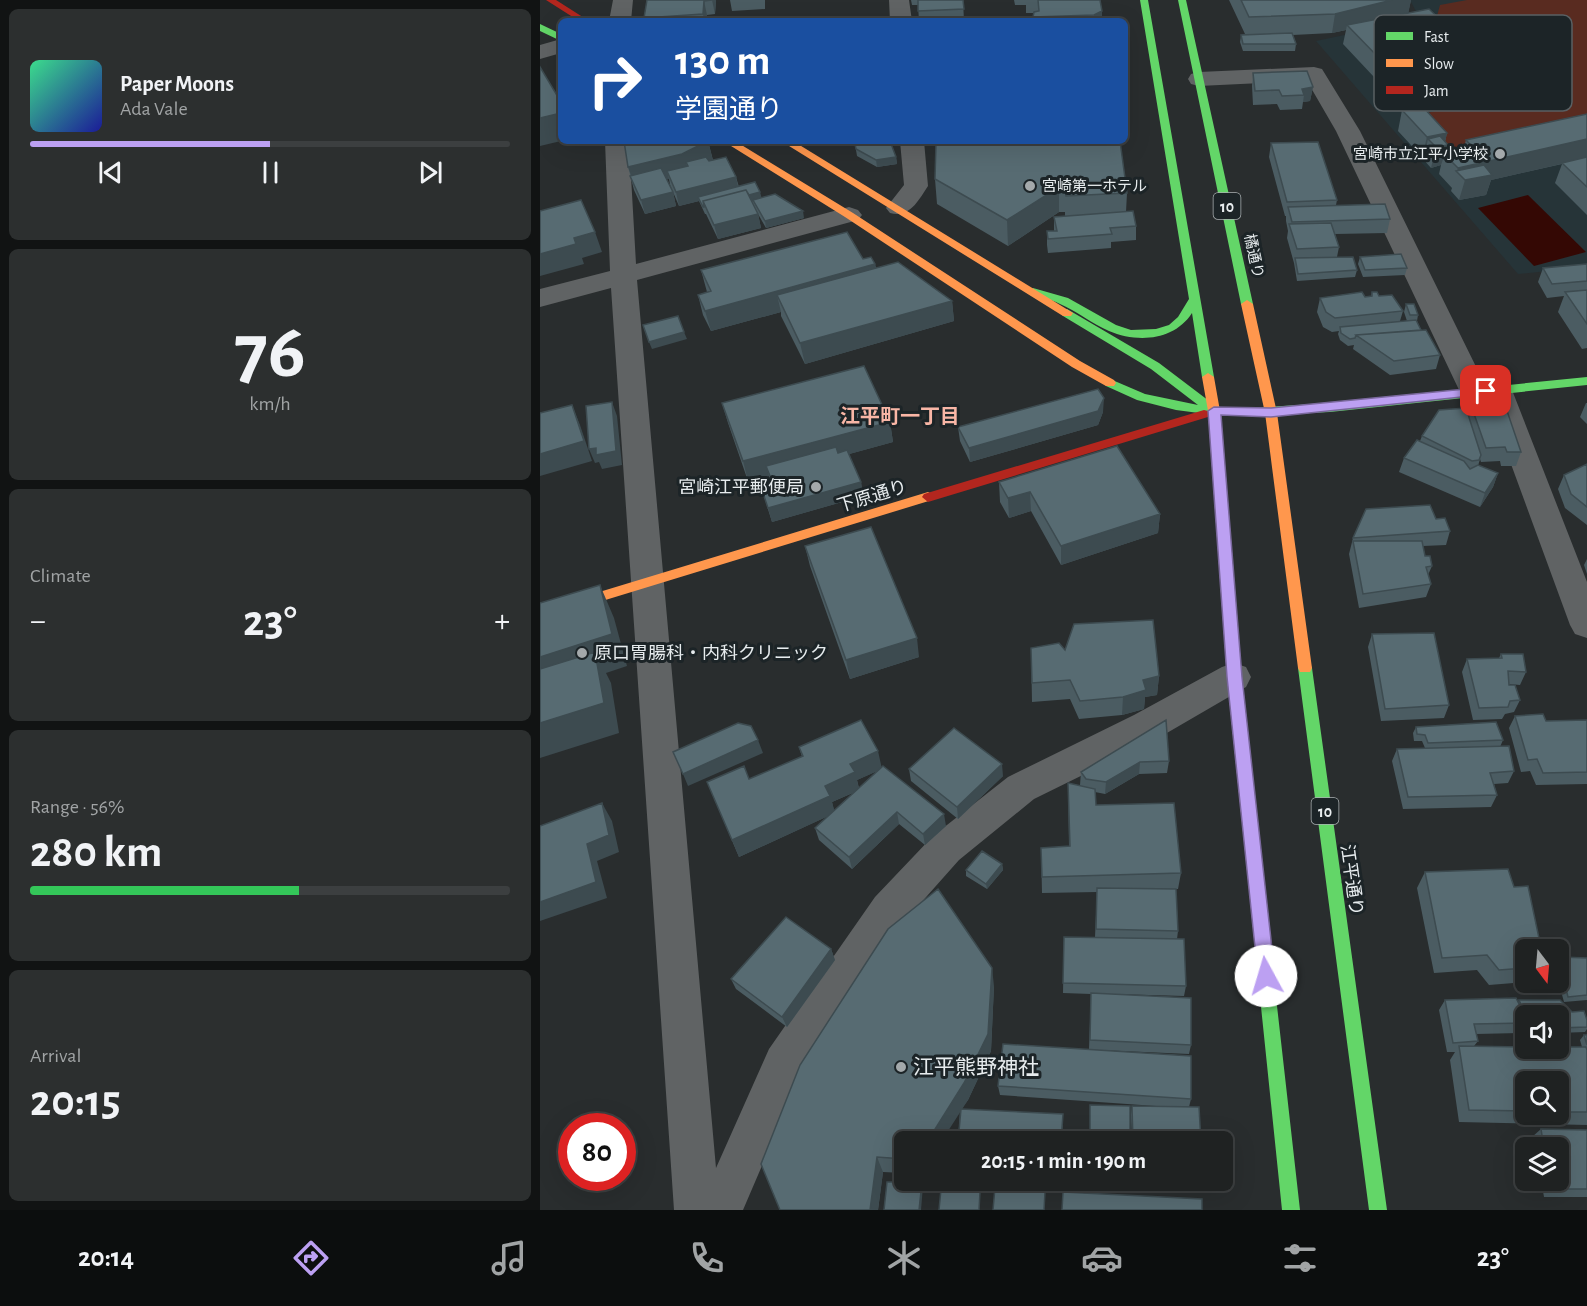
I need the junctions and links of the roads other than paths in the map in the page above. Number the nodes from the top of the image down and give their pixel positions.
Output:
1 (550, 0) edge
2 (623, 0) edge
3 (899, 0) edge
4 (1144, 0) edge
5 (1182, 0) edge
6 (580, 18) edge
7 (620, 18) edge
8 (901, 18) edge
9 (540, 27) edge
10 (558, 36) edge
11 (558, 47) edge
12 (540, 52) edge
13 (1199, 80) junction
14 (617, 144) edge
15 (734, 144) edge
16 (791, 144) edge
17 (912, 144) edge
18 (899, 208) junction
19 (849, 215) junction
20 (623, 275) junction
21 (1033, 292) junction
22 (540, 297) edge
23 (1195, 299) junction
24 (1587, 381) edge
25 (1486, 391) junction
26 (1214, 411) junction
27 (1271, 413) junction
28 (646, 584) junction
29 (540, 615) edge
30 (1587, 625) edge
31 (1234, 677) junction
32 (697, 1210) edge
33 (720, 1210) edge
34 (1292, 1210) edge
35 (1378, 1210) edge

1 - 6 main road
2 - 7 street
3 - 8 street
4 - 23 main road
5 - 13 main road, 橘通り / 10
9 - 10 main road
11 - 12 street
13 - 25 street
13 - 27 main road, 橘通り / 10
14 - 20 street
15 - 19 main road
16 - 18 main road
17 - 18 street
18 - 21 main road
19 - 20 street
19 - 26 main road
20 - 22 street
20 - 28 street
21 - 23 main road
21 - 26 main road
23 - 26 main road
24 - 25 main road
25 - 27 main road
25 - 30 street
26 - 27 main road
26 - 28 main road, 下原通り
26 - 31 main road
27 - 35 main road, 江平通り / 10
28 - 29 main road, 下原通り
28 - 32 street
31 - 33 street
31 - 34 main road

